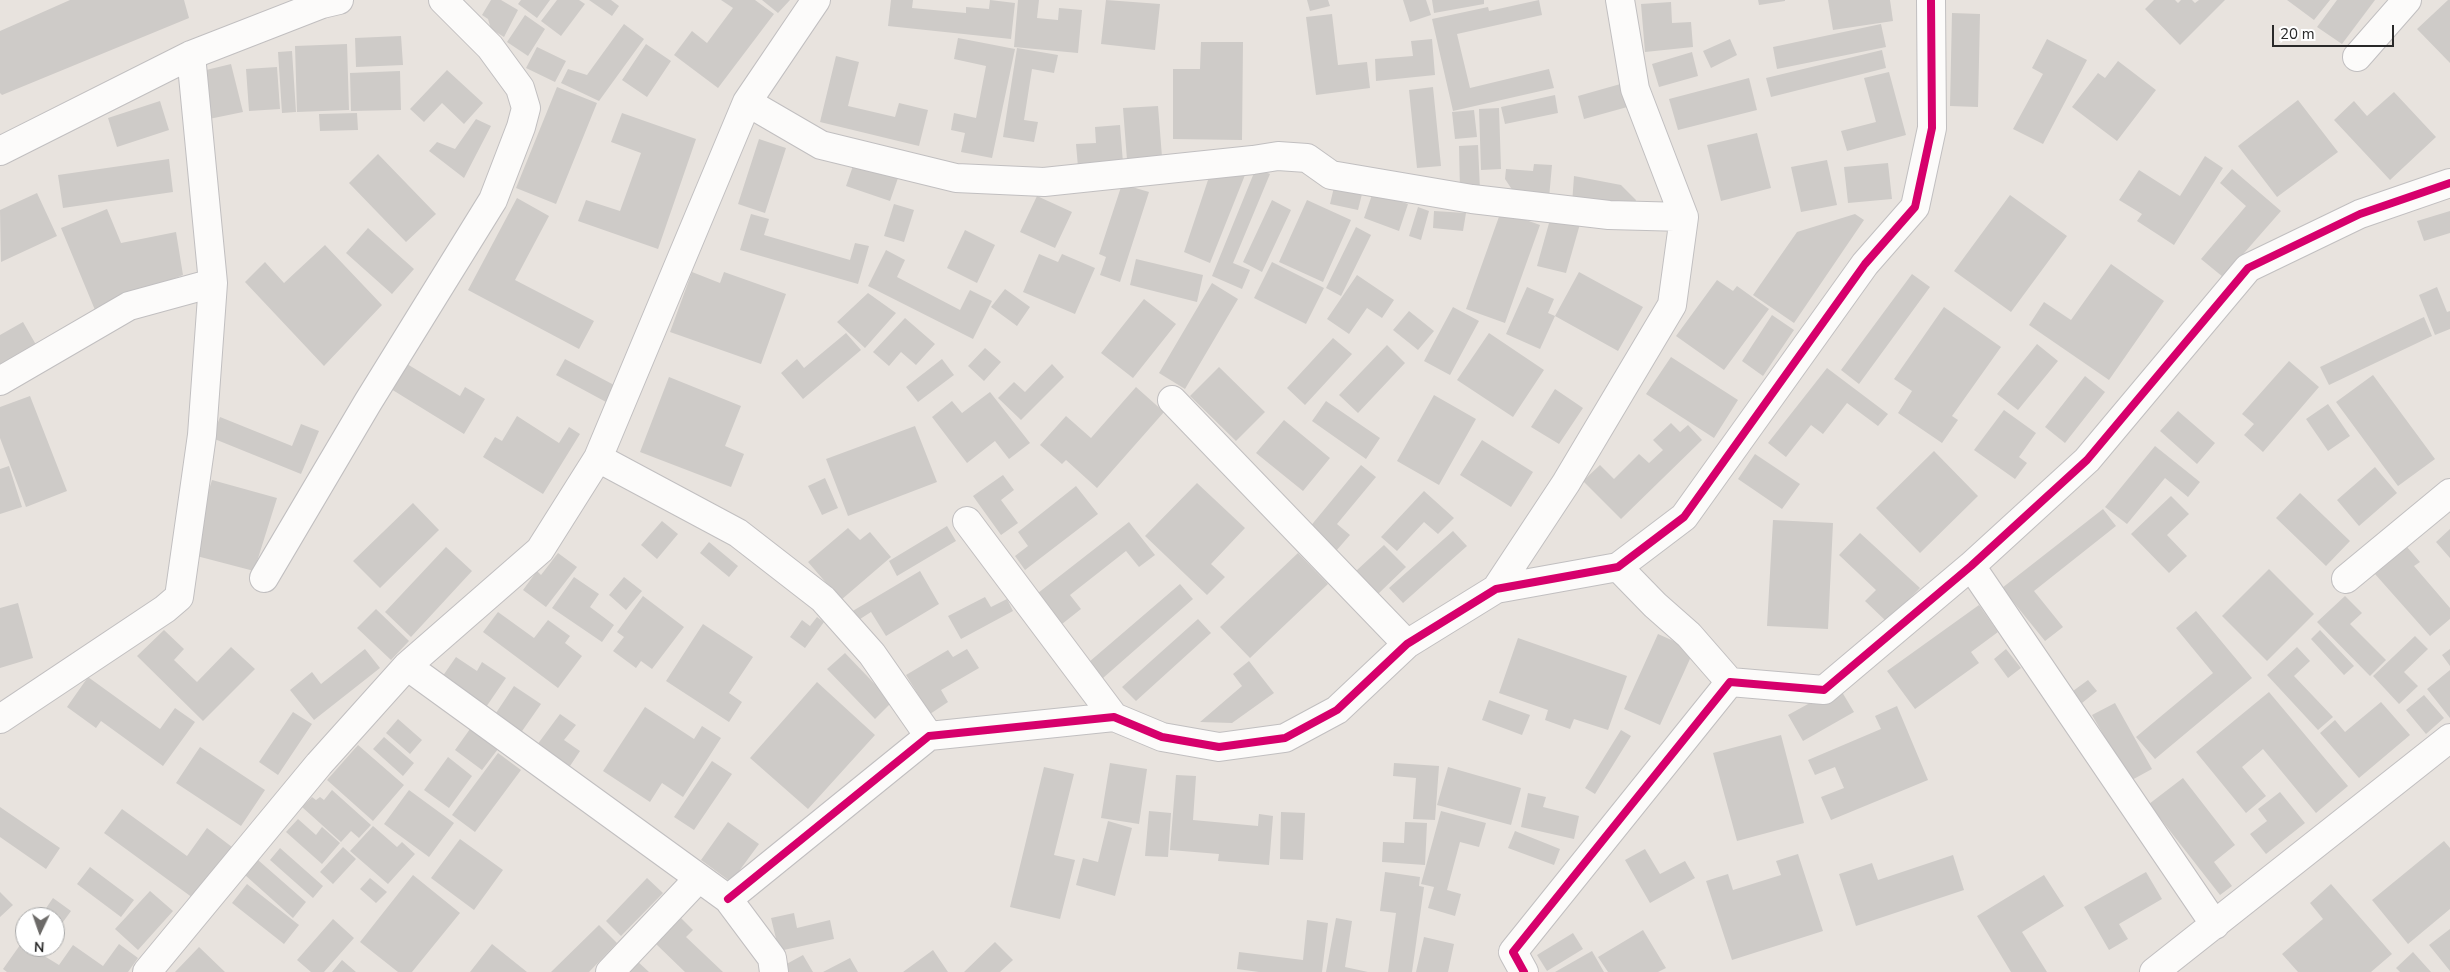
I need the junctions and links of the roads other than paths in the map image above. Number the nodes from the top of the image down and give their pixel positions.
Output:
1 (443, 0) edge
2 (816, 0) edge
3 (1620, 0) edge
4 (1931, 0) edge
5 (2407, 0) edge
6 (327, 1) edge
7 (191, 56) junction
8 (2357, 57) dead end
9 (748, 102) junction
10 (2, 145) edge
11 (2450, 183) edge
12 (1684, 217) junction
13 (213, 283) junction
14 (0, 381) edge
15 (1172, 400) dead end
16 (598, 458) junction
17 (2450, 492) edge
18 (967, 521) dead end
19 (1971, 566) junction
20 (1618, 567) junction
21 (264, 578) dead end
22 (2346, 579) dead end
23 (1496, 589) junction
24 (1407, 644) junction
25 (407, 666) junction
26 (1730, 682) junction
27 (1114, 717) junction
28 (0, 719) edge
29 (929, 736) junction
30 (2450, 738) edge
31 (698, 879) junction
32 (728, 899) junction
33 (2215, 925) junction
34 (147, 972) edge
35 (610, 972) edge
36 (774, 972) edge
37 (1524, 972) edge
38 (2154, 972) edge

1 - 21 street
2 - 9 street
3 - 12 street
4 - 20 street
5 - 8 street
6 - 7 street
7 - 10 street
7 - 13 street
9 - 12 street
9 - 16 street
11 - 19 street
12 - 23 street
13 - 14 street
13 - 28 street
15 - 24 street
16 - 25 street
16 - 29 street
17 - 22 street
18 - 27 street
19 - 26 street
19 - 33 street
20 - 23 street
20 - 26 street
23 - 24 street
24 - 27 street
25 - 31 street
25 - 34 street
26 - 37 street
27 - 29 street
29 - 32 street
30 - 33 street
31 - 32 street
31 - 35 street
32 - 36 street
33 - 38 street

